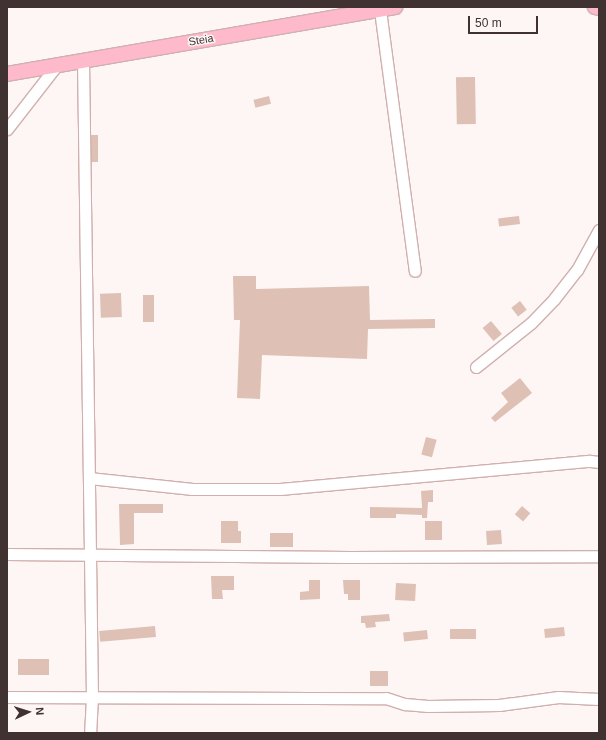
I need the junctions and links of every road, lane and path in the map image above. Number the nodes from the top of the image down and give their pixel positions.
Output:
1 (394, 7) edge
2 (595, 7) edge
3 (599, 8) edge
4 (358, 10) edge
5 (380, 10) junction
6 (83, 60) junction
7 (56, 66) junction
8 (7, 74) edge
9 (7, 129) edge
10 (599, 230) edge
11 (415, 271) dead end
12 (476, 367) dead end
13 (599, 462) edge
14 (89, 478) junction
15 (7, 554) edge
16 (90, 554) junction
17 (599, 556) edge
18 (92, 697) junction
19 (7, 698) edge
20 (599, 699) edge
21 (90, 733) edge

1 - 5 main road, Steia
2 - 3 main road
4 - 5 main road, Steia
4 - 6 main road, Steia
5 - 11 street
6 - 7 main road, Steia
6 - 14 street
7 - 8 main road, Steia
7 - 9 street
10 - 12 street
13 - 14 street
14 - 16 street
15 - 16 street
16 - 17 street
16 - 18 street
18 - 19 street
18 - 20 street
18 - 21 street

